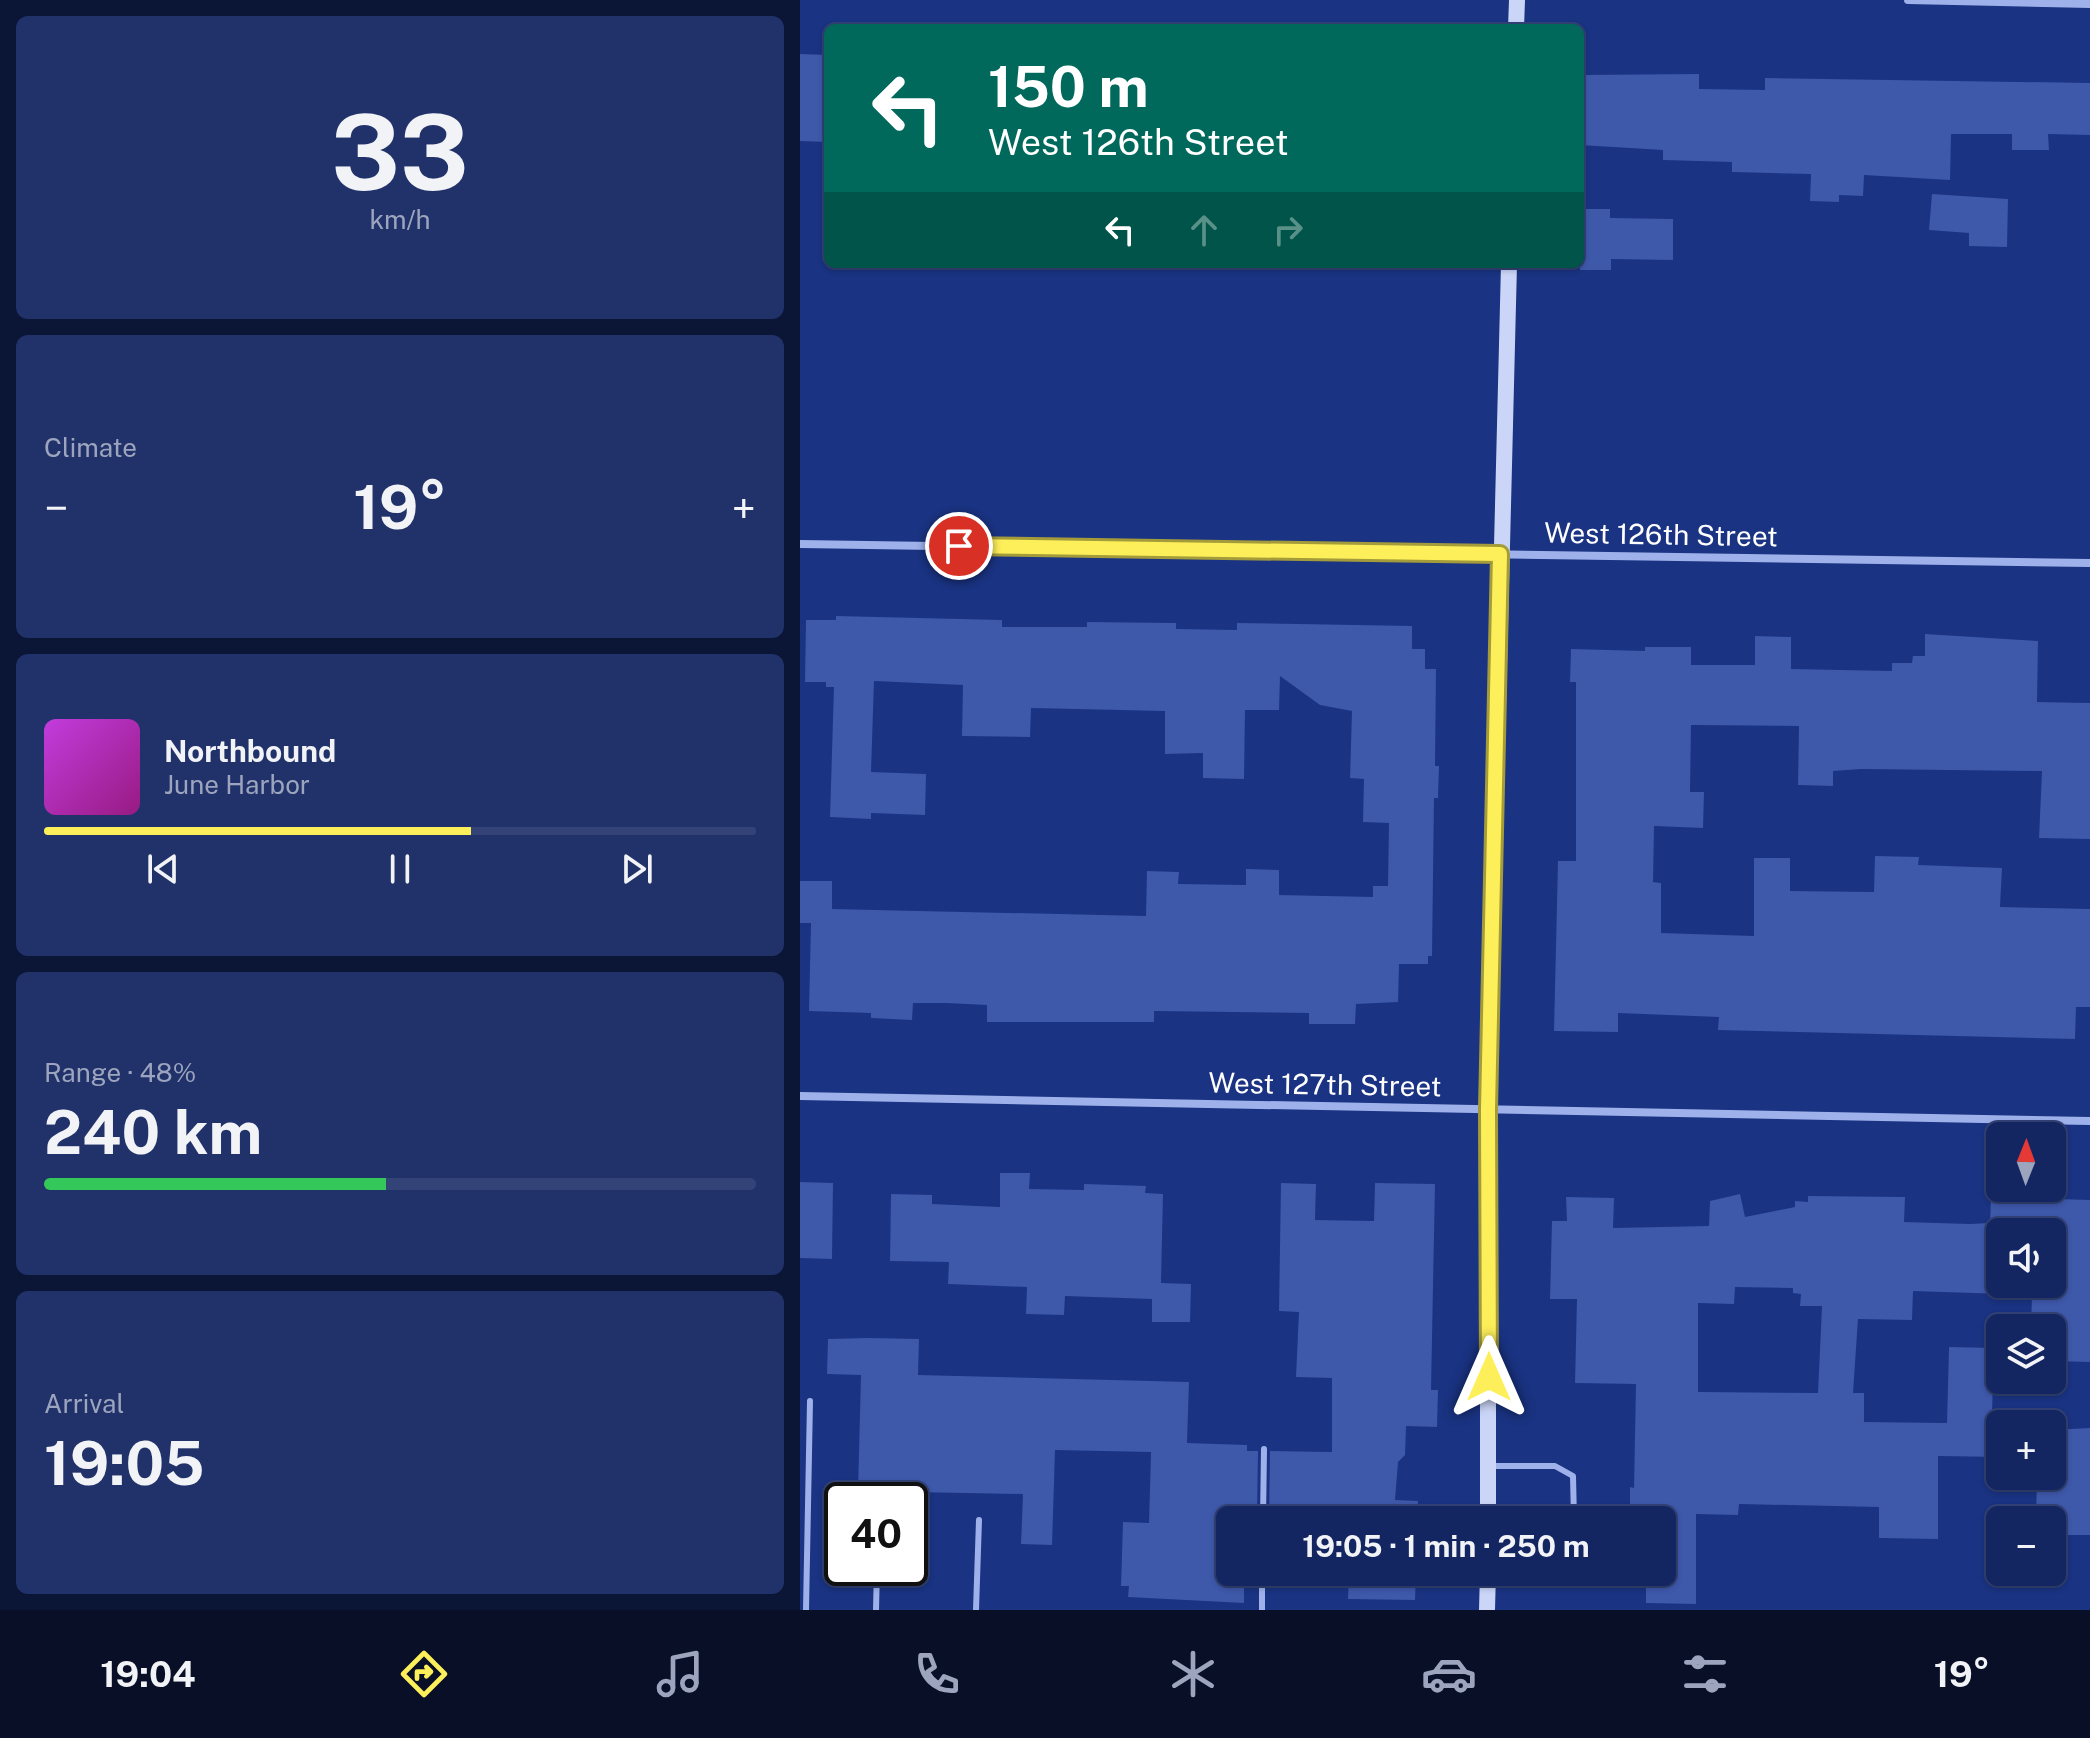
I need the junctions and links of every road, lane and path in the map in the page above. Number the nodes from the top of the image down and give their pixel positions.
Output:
1 (1517, 0) edge
2 (1908, 0) edge
3 (2090, 4) edge
4 (1516, 24) edge
5 (1509, 268) edge
6 (800, 544) edge
7 (1500, 554) junction
8 (2090, 563) edge
9 (800, 1096) edge
10 (1488, 1109) junction
11 (2090, 1121) edge
12 (810, 1401) dead end
13 (1264, 1449) dead end
14 (1489, 1466) junction
15 (1263, 1506) edge
16 (1488, 1506) edge
17 (1574, 1506) edge
18 (979, 1520) dead end
19 (877, 1586) edge
20 (1262, 1586) edge
21 (1488, 1586) edge
22 (806, 1610) edge
23 (876, 1610) edge
24 (976, 1610) edge
25 (1262, 1610) edge
26 (1487, 1610) edge

1 - 4 street
2 - 3 street
5 - 7 street
6 - 7 street, West 126th Street
7 - 8 street, West 126th Street
7 - 10 street
9 - 10 street, West 127th Street
10 - 11 street, West 127th Street
10 - 14 street
12 - 22 lane
13 - 15 lane
14 - 16 street
14 - 17 lane
18 - 24 lane
19 - 23 lane
20 - 25 lane
21 - 26 street

